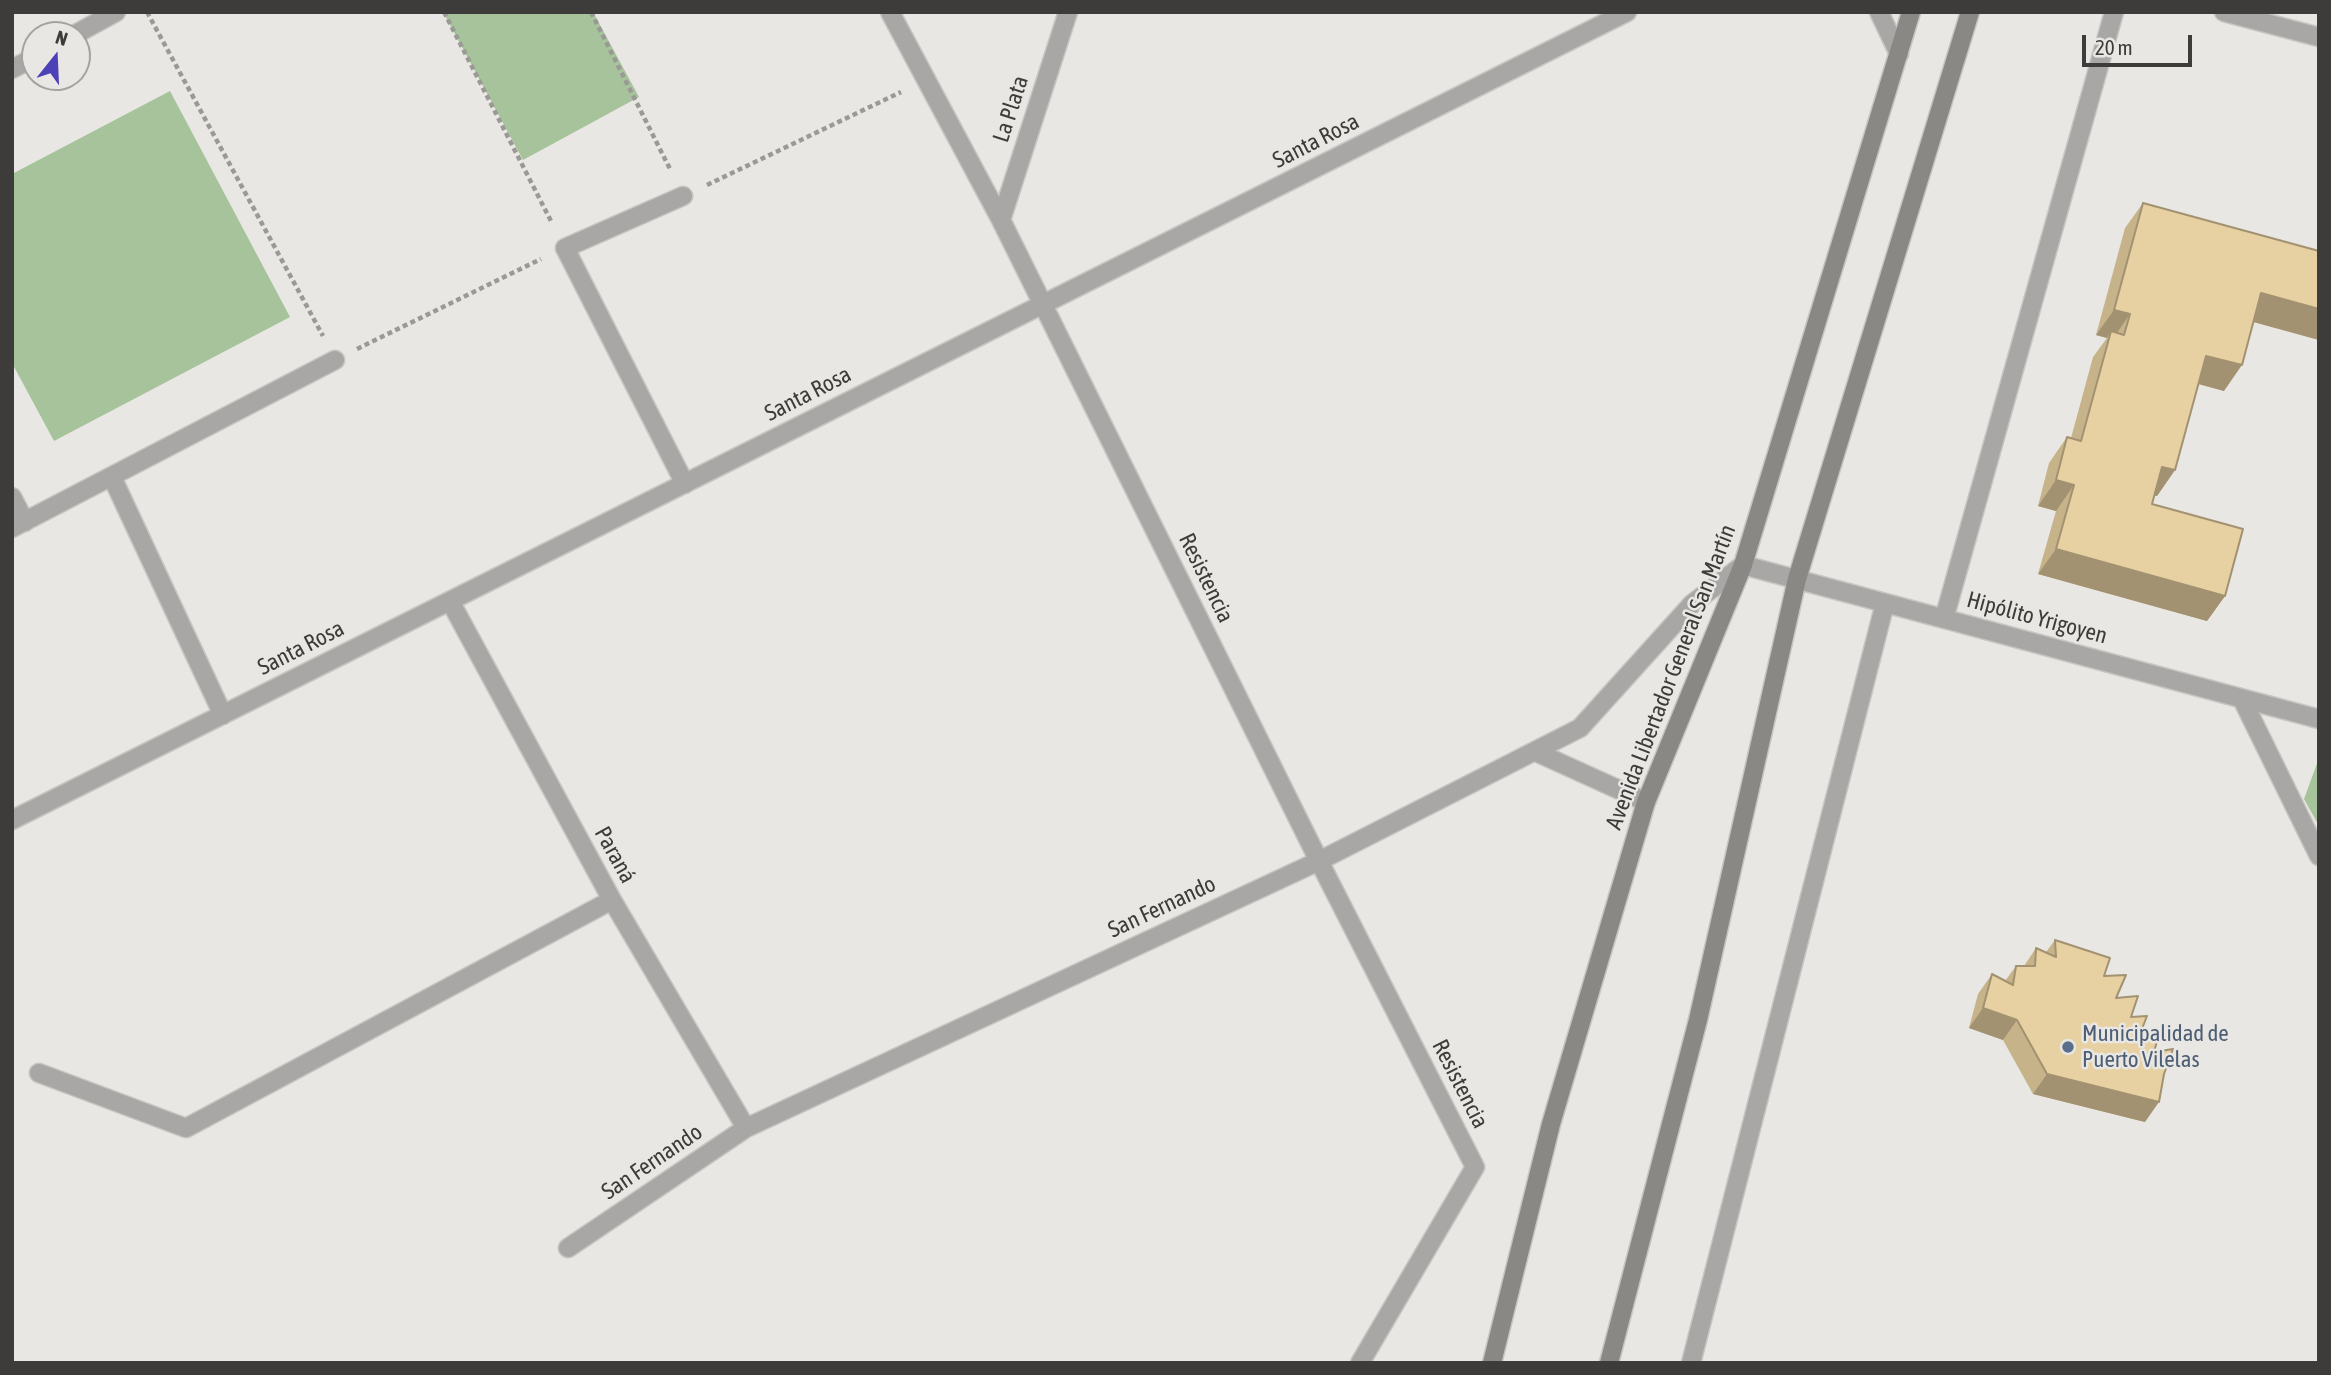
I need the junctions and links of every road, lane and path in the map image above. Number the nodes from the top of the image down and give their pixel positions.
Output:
1 (116, 12) edge
2 (147, 12) edge
3 (444, 12) edge
4 (591, 12) edge
5 (890, 12) edge
6 (1068, 12) edge
7 (1627, 12) edge
8 (1879, 12) edge
9 (1911, 12) edge
10 (1970, 12) edge
11 (2114, 12) edge
12 (2224, 12) edge
13 (91, 26) edge
14 (2319, 37) edge
15 (1899, 54) junction
16 (925, 80) junction
17 (683, 196) junction
18 (1001, 220) junction
19 (565, 248) junction
20 (1043, 304) junction
21 (335, 360) junction
22 (112, 477) junction
23 (685, 484) junction
24 (12, 497) edge
25 (19, 525) edge
26 (1742, 565) junction
27 (1797, 579) junction
28 (450, 601) junction
29 (1885, 603) junction
30 (1944, 619) junction
31 (2242, 699) junction
32 (223, 715) junction
33 (2319, 719) edge
34 (1535, 752) junction
35 (1646, 802) junction
36 (12, 820) edge
37 (2319, 856) edge
38 (1319, 861) junction
39 (612, 900) junction
40 (39, 1073) dead end
41 (746, 1128) junction
42 (568, 1248) dead end
43 (1360, 1363) edge
44 (1492, 1363) edge
45 (1609, 1363) edge
46 (1691, 1363) edge

1 - 13 street
2 - 21 path
3 - 19 path
4 - 17 path
5 - 16 street, Resistencia
6 - 18 street, La Plata
7 - 20 street, Santa Rosa
8 - 15 street
9 - 15 main road, Avenida Libertador General San Martín
10 - 27 main road
11 - 30 street
12 - 14 street
15 - 26 main road, Avenida Libertador General San Martín
16 - 17 path
16 - 18 street, Resistencia
17 - 19 street
18 - 20 street, Resistencia
19 - 21 path
19 - 23 street
20 - 23 street, Santa Rosa
20 - 38 street, Resistencia
21 - 22 street
22 - 25 street
22 - 32 street
23 - 28 street, Santa Rosa
24 - 25 street
26 - 27 street, Hipólito Yrigoyen
26 - 34 street, San Fernando
26 - 35 main road, Avenida Libertador General San Martín
27 - 29 street, Hipólito Yrigoyen
27 - 45 main road
28 - 32 street, Santa Rosa
28 - 39 street, Paraná
29 - 30 street, Hipólito Yrigoyen
29 - 46 street
30 - 31 street, Hipólito Yrigoyen
31 - 33 street, Hipólito Yrigoyen
31 - 37 street
32 - 36 street, Santa Rosa
34 - 35 street
34 - 38 street, San Fernando
35 - 44 main road, Avenida Libertador General San Martín
38 - 41 street, San Fernando
38 - 43 street, Resistencia
39 - 40 street
39 - 41 street, Paraná
41 - 42 street, San Fernando

